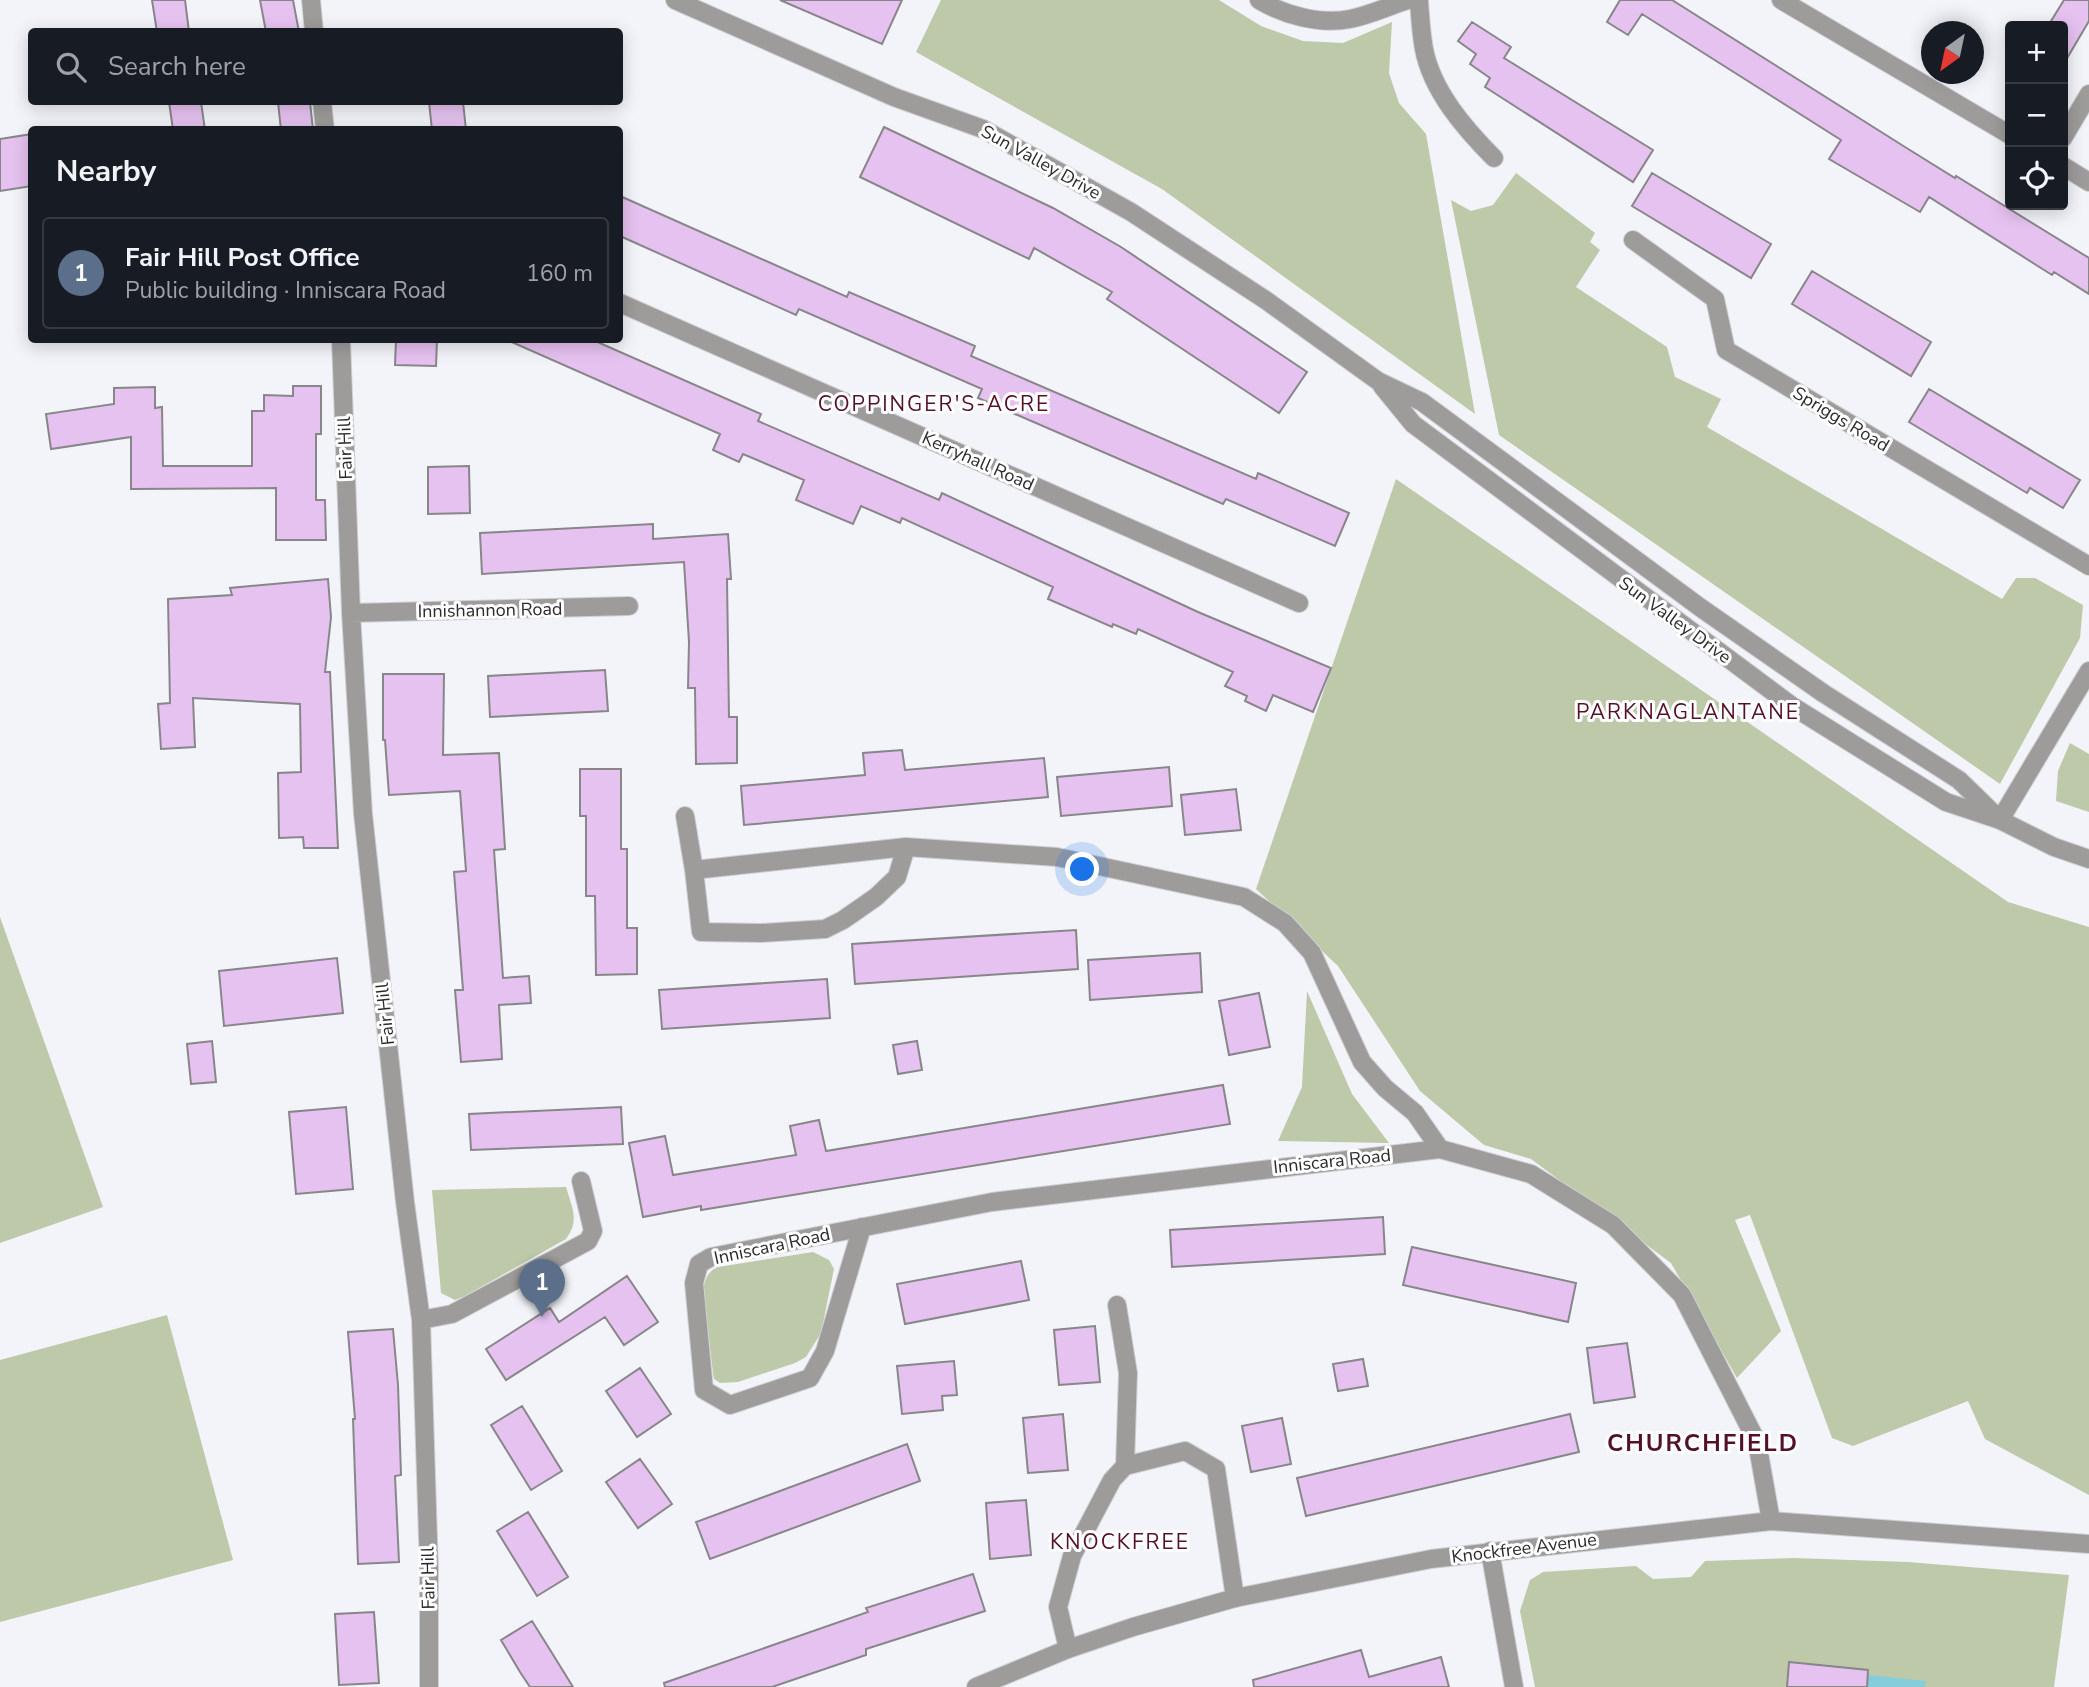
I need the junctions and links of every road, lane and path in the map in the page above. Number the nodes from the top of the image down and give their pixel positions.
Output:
1 (311, 0) edge
2 (675, 0) edge
3 (1259, 0) edge
4 (1408, 0) edge
5 (1419, 0) edge
6 (1781, 0) edge
7 (314, 28) edge
8 (2089, 94) edge
9 (322, 105) edge
10 (325, 126) edge
11 (2068, 130) edge
12 (2005, 132) edge
13 (1494, 158) dead end
14 (2068, 169) edge
15 (2089, 182) edge
16 (1633, 240) dead end
17 (623, 304) edge
18 (341, 343) edge
19 (1378, 381) junction
20 (2089, 566) edge
21 (1298, 603) dead end
22 (629, 606) dead end
23 (351, 613) junction
24 (1720, 621) junction
25 (1704, 642) junction
26 (2089, 671) edge
27 (685, 816) dead end
28 (2000, 820) junction
29 (906, 847) junction
30 (2089, 859) edge
31 (694, 870) junction
32 (1440, 1149) junction
33 (581, 1181) dead end
34 (862, 1227) junction
35 (1116, 1305) dead end
36 (421, 1320) junction
37 (1125, 1466) junction
38 (1771, 1521) junction
39 (2089, 1544) edge
40 (1490, 1551) junction
41 (1235, 1598) junction
42 (1068, 1649) junction
43 (429, 1687) edge
44 (976, 1687) edge
45 (1514, 1687) edge

1 - 7 street
2 - 19 street, Sun Valley Drive
3 - 4 street
5 - 13 street
6 - 12 street
8 - 11 street
9 - 10 street
14 - 15 street
16 - 20 street, Spriggs Road
17 - 21 street, Kerryhall Road
18 - 23 street, Fair Hill
19 - 24 street, Sun Valley Drive
19 - 25 street, Sun Valley Drive
22 - 23 street, Innishannon Road
23 - 36 street, Fair Hill
24 - 25 street
24 - 28 street, Sun Valley Drive
25 - 28 street, Sun Valley Drive
26 - 28 street
27 - 31 street
28 - 30 street, Sun Valley Drive
29 - 31 street
29 - 31 street
29 - 32 street
32 - 34 street, Inniscara Road
32 - 38 street, Inniscara Road
33 - 36 street
34 - 34 street, Inniscara Road
35 - 37 street
36 - 43 street, Fair Hill
37 - 41 street
37 - 42 street
38 - 39 street, Knockfree Avenue
38 - 40 street, Knockfree Avenue
40 - 41 street, Knockfree Avenue
40 - 45 street
41 - 42 street, Knockfree Avenue
42 - 44 street, Knockfree Avenue

